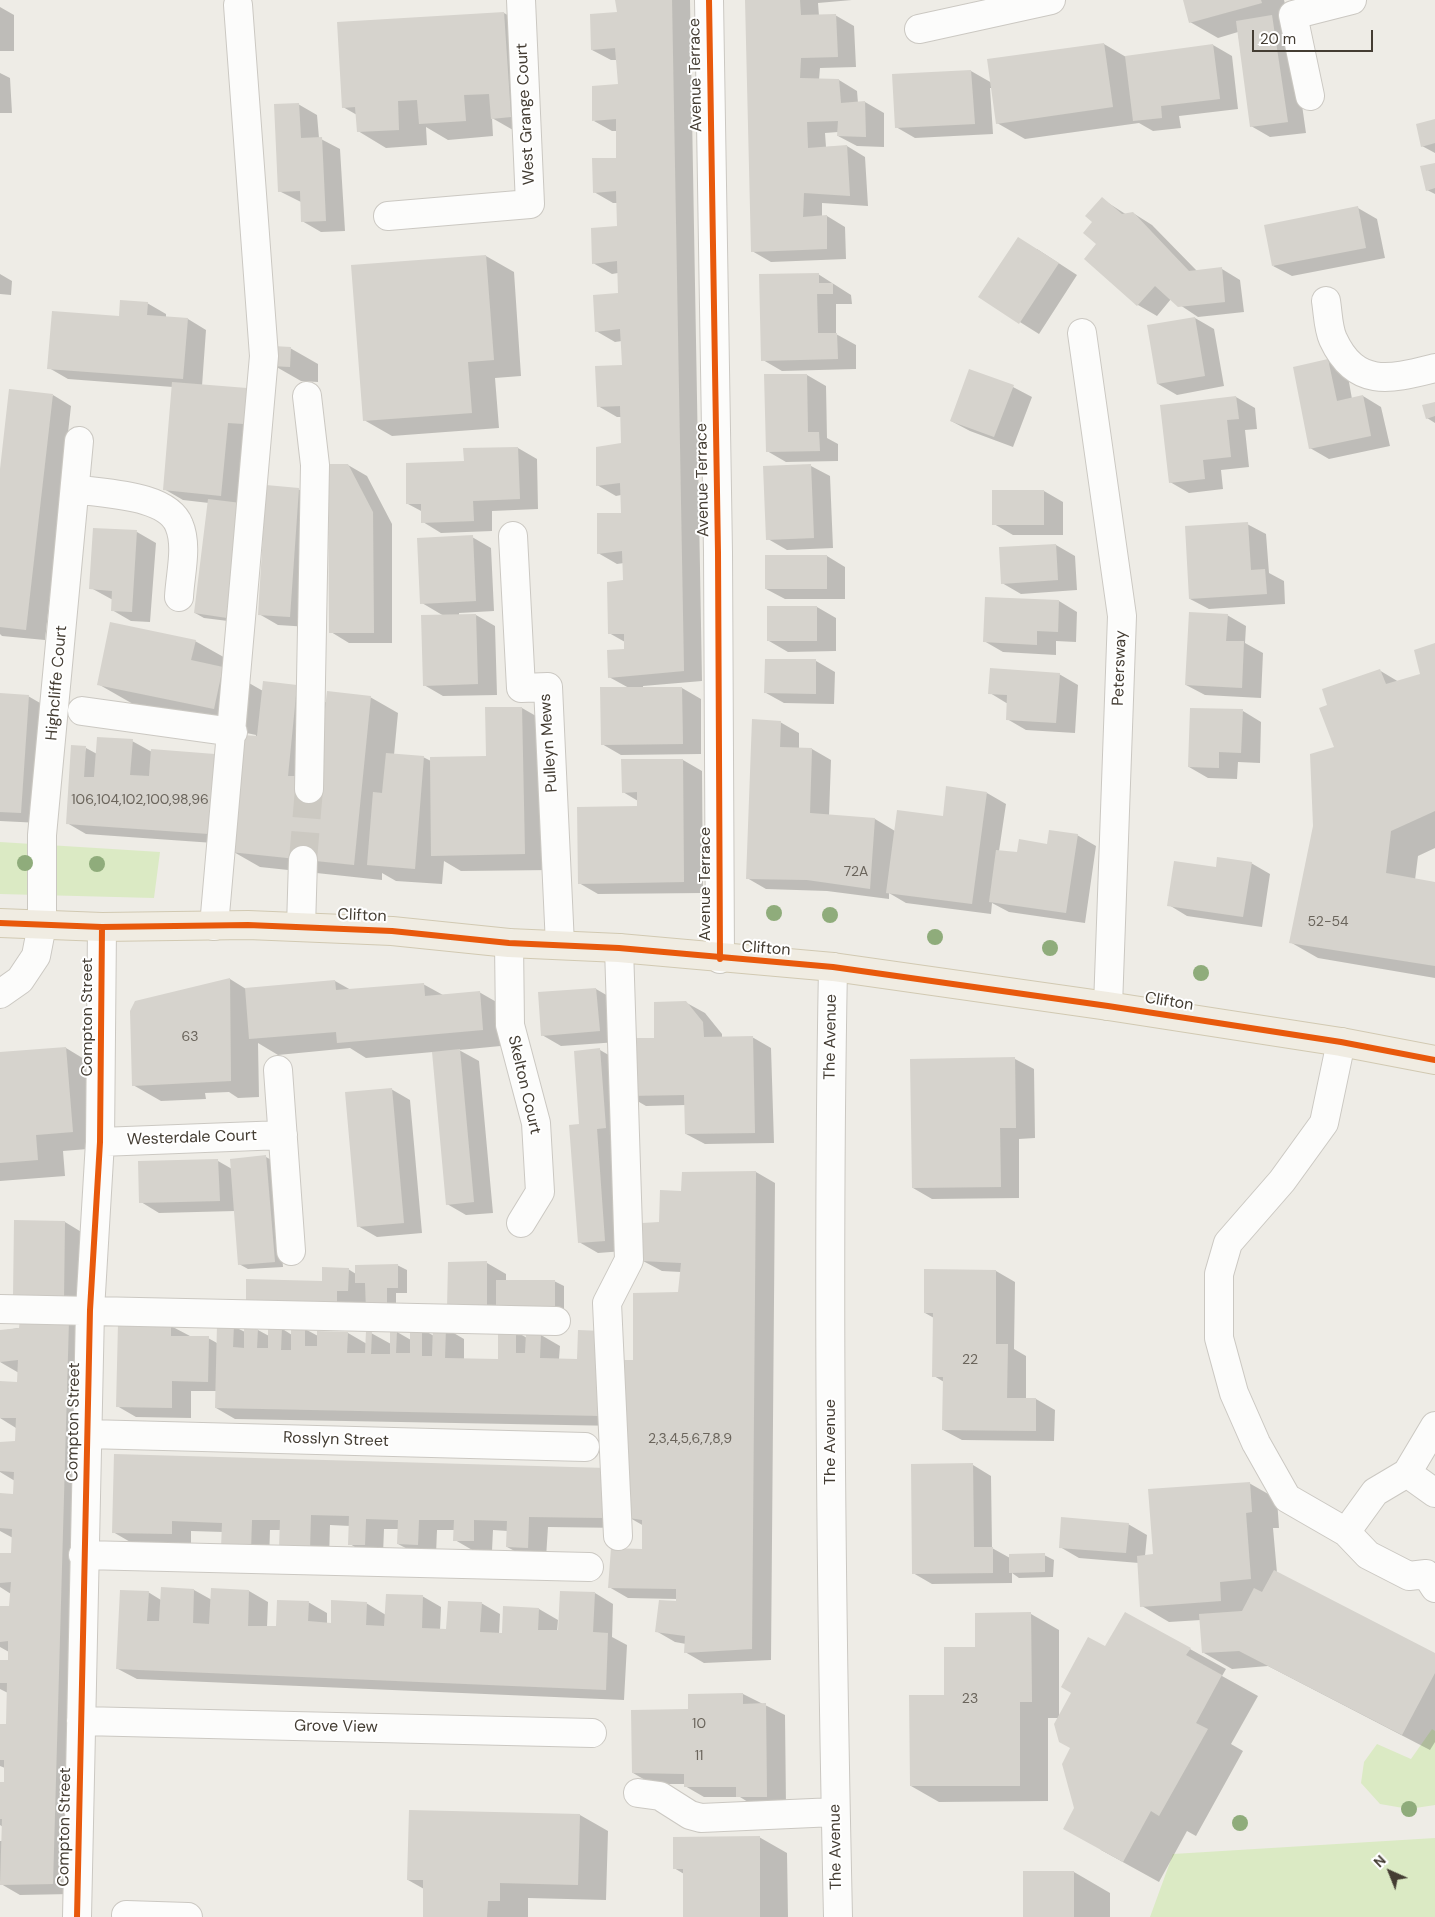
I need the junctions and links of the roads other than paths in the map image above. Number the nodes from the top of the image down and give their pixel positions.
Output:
1 (521, 0) edge
2 (709, 0) edge
3 (1352, 0) edge
4 (1042, 1) edge
5 (238, 5) dead end
6 (919, 29) dead end
7 (1310, 96) dead end
8 (388, 216) dead end
9 (1326, 301) dead end
10 (1082, 333) dead end
11 (1435, 368) edge
12 (307, 396) dead end
13 (79, 441) dead end
14 (74, 490) junction
15 (513, 536) dead end
16 (178, 597) dead end
17 (82, 710) dead end
18 (232, 732) junction
19 (309, 789) tunnel mouth
20 (303, 860) tunnel mouth
21 (0, 923) edge
22 (42, 925) junction
23 (214, 926) junction
24 (102, 927) junction
25 (301, 927) junction
26 (509, 943) junction
27 (560, 945) junction
28 (619, 948) junction
29 (720, 959) junction
30 (832, 967) junction
31 (0, 994) edge
32 (1108, 1006) junction
33 (1341, 1042) junction
34 (1435, 1060) edge
35 (278, 1070) dead end
36 (283, 1135) junction
37 (100, 1142) junction
38 (521, 1223) dead end
39 (291, 1251) dead end
40 (0, 1309) edge
41 (90, 1310) junction
42 (556, 1321) dead end
43 (1435, 1426) edge
44 (88, 1434) junction
45 (584, 1447) dead end
46 (1407, 1473) junction
47 (1435, 1493) edge
48 (1346, 1532) junction
49 (618, 1536) dead end
50 (83, 1555) junction
51 (589, 1567) dead end
52 (1432, 1575) edge
53 (81, 1721) junction
54 (592, 1733) dead end
55 (638, 1793) dead end
56 (835, 1812) junction
57 (126, 1915) dead end
58 (76, 1917) edge
59 (188, 1917) edge
60 (838, 1917) edge

1 - 8 street, West Grange Court
2 - 29 street, Avenue Terrace
3 - 7 street
4 - 6 street
5 - 18 street
9 - 11 street
10 - 32 street, Petersway
12 - 19 street
13 - 14 street, Highcliffe Court
14 - 16 street
14 - 22 street, Highcliffe Court
15 - 27 street, Pulleyn Mews
17 - 18 street
18 - 23 street
20 - 25 street
21 - 22 main road, Clifton
22 - 24 main road, Clifton
22 - 31 street, Highcliffe Court
23 - 24 main road, Clifton
23 - 25 main road, Clifton
24 - 37 street, Compton Street
25 - 26 main road, Clifton
26 - 27 main road, Clifton
26 - 38 street, Skelton Court
27 - 28 main road, Clifton
28 - 29 main road, Clifton
28 - 49 street
29 - 30 main road, Clifton
30 - 32 main road, Clifton
30 - 56 street, The Avenue
32 - 33 main road, Clifton
33 - 34 main road, Clifton
33 - 48 street
35 - 36 street
36 - 37 street, Westerdale Court
36 - 39 street
37 - 41 street, Compton Street
40 - 41 street
41 - 42 street
41 - 44 street, Compton Street
43 - 46 street
44 - 45 street, Rosslyn Street
44 - 50 street, Compton Street
46 - 47 street
46 - 48 street
48 - 52 street
50 - 51 street
50 - 53 street, Compton Street
53 - 54 street, Grove View
53 - 58 street, Compton Street
55 - 56 street
56 - 60 street, The Avenue
57 - 59 street

